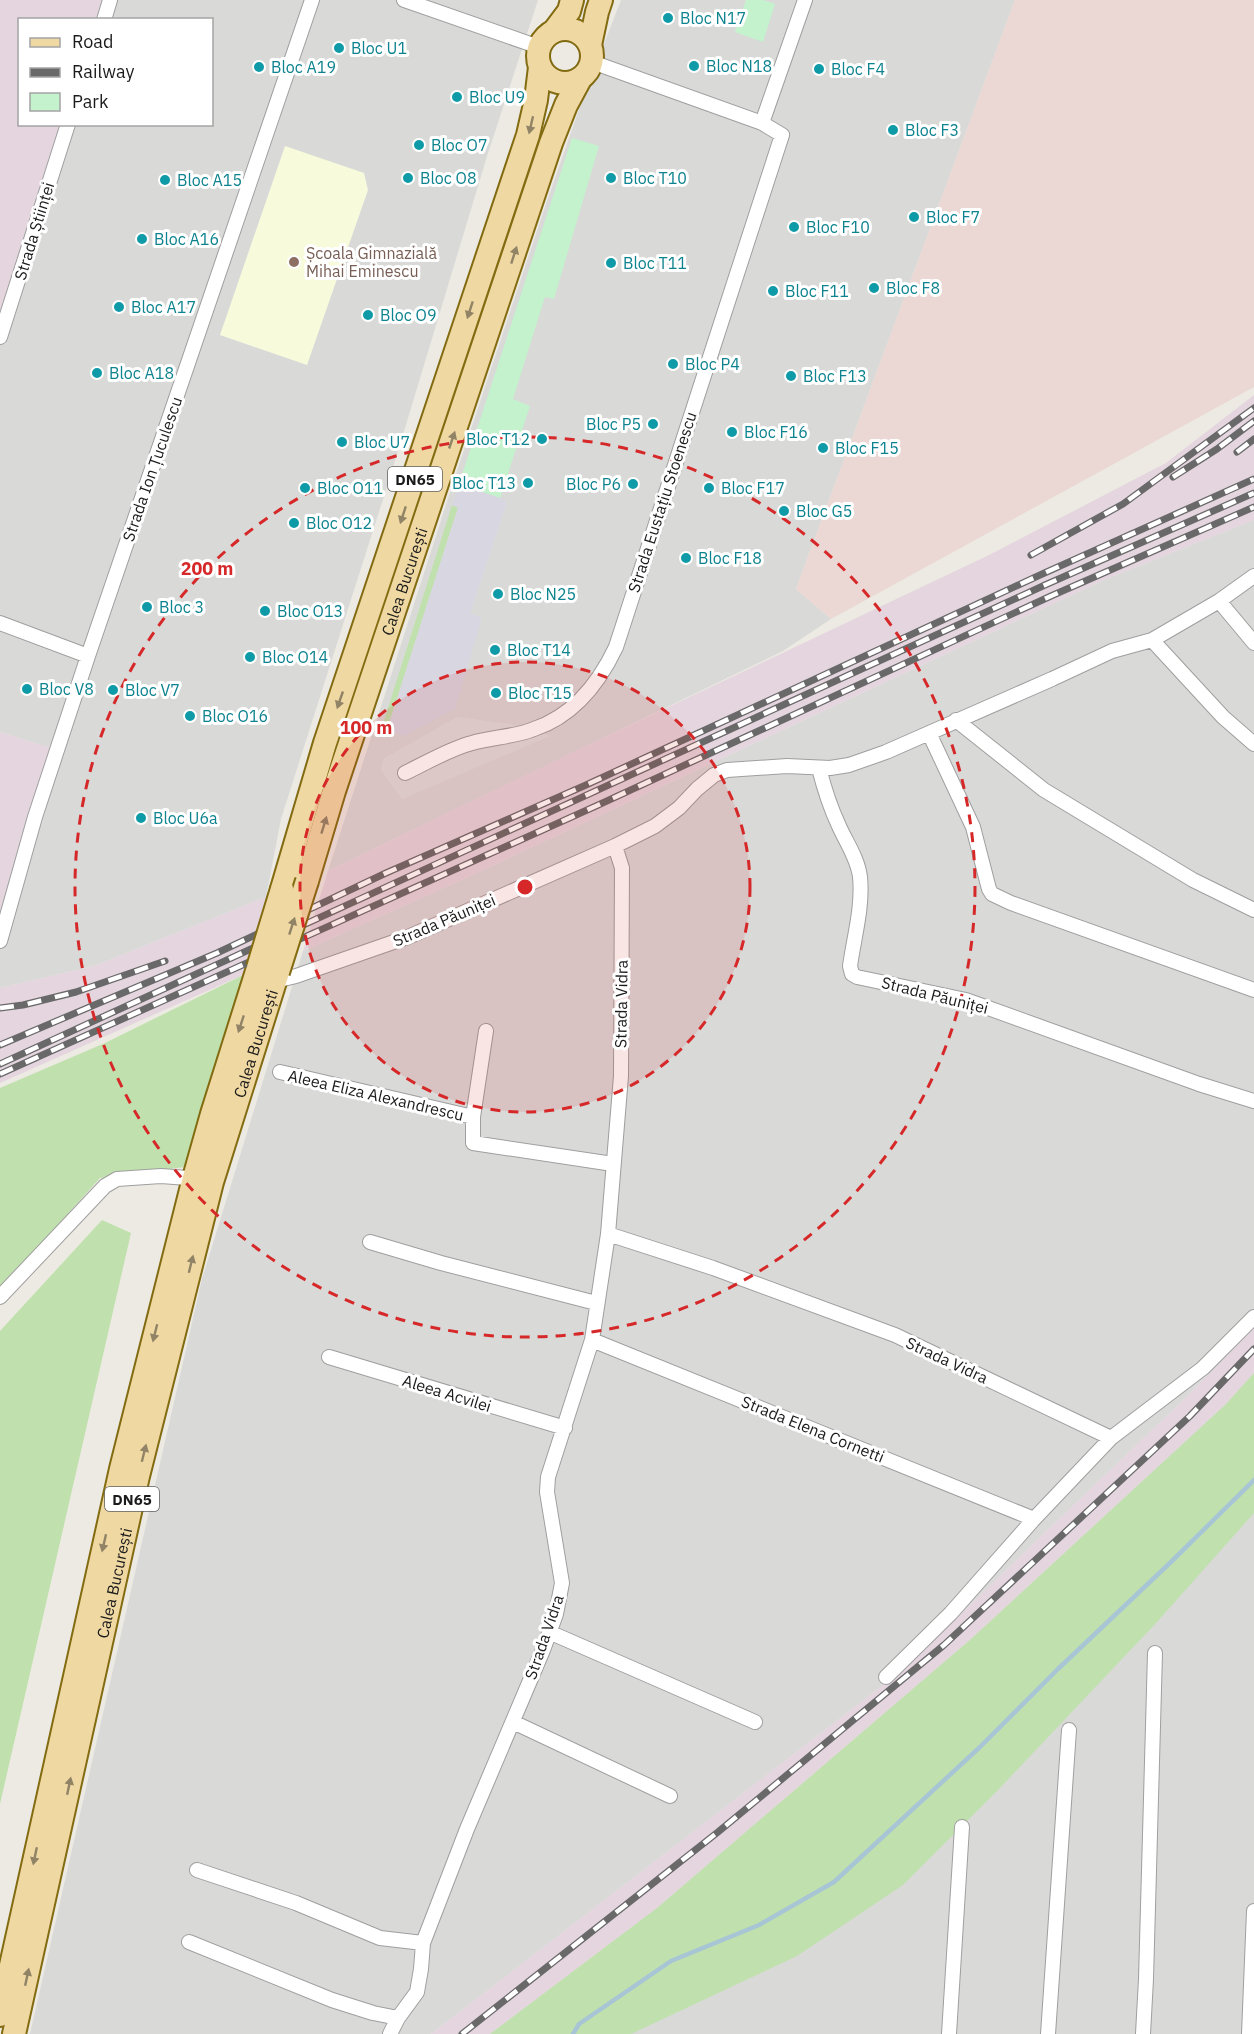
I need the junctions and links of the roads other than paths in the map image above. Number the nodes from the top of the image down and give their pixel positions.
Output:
1 (110, 0) edge
2 (312, 0) edge
3 (404, 0) edge
4 (573, 0) edge
5 (602, 0) edge
6 (805, 0) edge
7 (105, 18) edge
8 (544, 48) junction
9 (588, 62) junction
10 (762, 123) junction
11 (67, 126) edge
12 (0, 337) edge
13 (1254, 576) edge
14 (1219, 601) junction
15 (0, 623) edge
16 (1152, 640) junction
17 (1254, 643) edge
18 (88, 656) junction
19 (956, 720) junction
20 (929, 733) junction
21 (1254, 744) edge
22 (819, 768) junction
23 (405, 773) dead end
24 (324, 787) junction
25 (615, 846) junction
26 (1254, 910) edge
27 (0, 941) edge
28 (267, 974) junction
29 (1254, 990) edge
30 (486, 1031) dead end
31 (280, 1072) dead end
32 (1254, 1101) edge
33 (473, 1118) junction
34 (613, 1164) junction
35 (203, 1180) junction
36 (608, 1234) junction
37 (370, 1242) dead end
38 (0, 1297) edge
39 (596, 1304) junction
40 (1254, 1317) edge
41 (592, 1340) junction
42 (329, 1357) dead end
43 (565, 1428) junction
44 (1111, 1438) junction
45 (1034, 1519) junction
46 (549, 1632) junction
47 (1155, 1653) dead end
48 (886, 1677) dead end
49 (513, 1722) junction
50 (755, 1722) dead end
51 (1069, 1730) dead end
52 (670, 1796) dead end
53 (962, 1827) dead end
54 (197, 1870) dead end
55 (1254, 1911) edge
56 (189, 1942) dead end
57 (423, 1943) junction
58 (0, 2015) edge
59 (398, 2018) junction
60 (14, 2034) edge
61 (390, 2034) edge
62 (949, 2034) edge
63 (1048, 2034) edge
64 (1143, 2034) edge
65 (1249, 2034) edge

1 - 7 street
2 - 18 street, Strada Ion Țuculescu
3 - 8 street
4 - 8 main road, Calea București / DN65
5 - 9 main road, Calea București / DN65
6 - 10 street
8 - 9 main road
8 - 9 main road
8 -> 24 main road, Calea București / DN65
9 - 10 street, Strada Eustațiu Stoenescu
24 -> 9 main road, Calea București / DN65
10 - 23 street, Strada Eustațiu Stoenescu
11 - 12 street, Strada Științei
13 - 14 street, Strada Păuniței
14 - 16 street, Strada Păuniței
14 - 17 street
15 - 18 street
16 - 19 street, Strada Păuniței
16 - 21 street
18 - 27 street, Strada Ion Țuculescu
19 - 20 street, Strada Păuniței
19 - 26 street
20 - 22 street, Strada Păuniței
20 - 29 street
22 - 25 street, Strada Păuniței
22 - 32 street, Strada Păuniței
24 - 28 main road, Calea București / DN65, bridge
28 -> 24 main road, Calea București / DN65, bridge
25 - 28 street, Strada Păuniței
25 - 34 street, Strada Vidra
28 - 35 main road, Calea București / DN65
30 - 33 street, Aleea Eliza Alexandrescu
31 - 33 street, Aleea Eliza Alexandrescu
33 - 34 street, Aleea Eliza Alexandrescu
34 - 36 street, Strada Vidra
35 - 38 street
35 -> 58 main road, Calea București / DN65
60 -> 35 main road, Calea București / DN65
36 - 39 street, Strada Vidra
36 - 44 street, Strada Vidra
37 - 39 street
39 - 41 street, Strada Vidra
40 - 44 street
41 - 43 street, Strada Vidra
41 - 45 street, Strada Elena Cornetti
42 - 43 street, Aleea Acvilei
43 - 46 street, Strada Vidra
44 - 45 street
45 - 48 street
46 - 49 street, Strada Vidra
46 - 50 street
47 - 64 street
49 - 52 street
49 - 57 street, Strada Vidra
51 - 63 street
53 - 62 street
54 - 57 street
55 - 65 street
56 - 59 street
57 - 59 street, Strada Vidra
59 - 61 street

